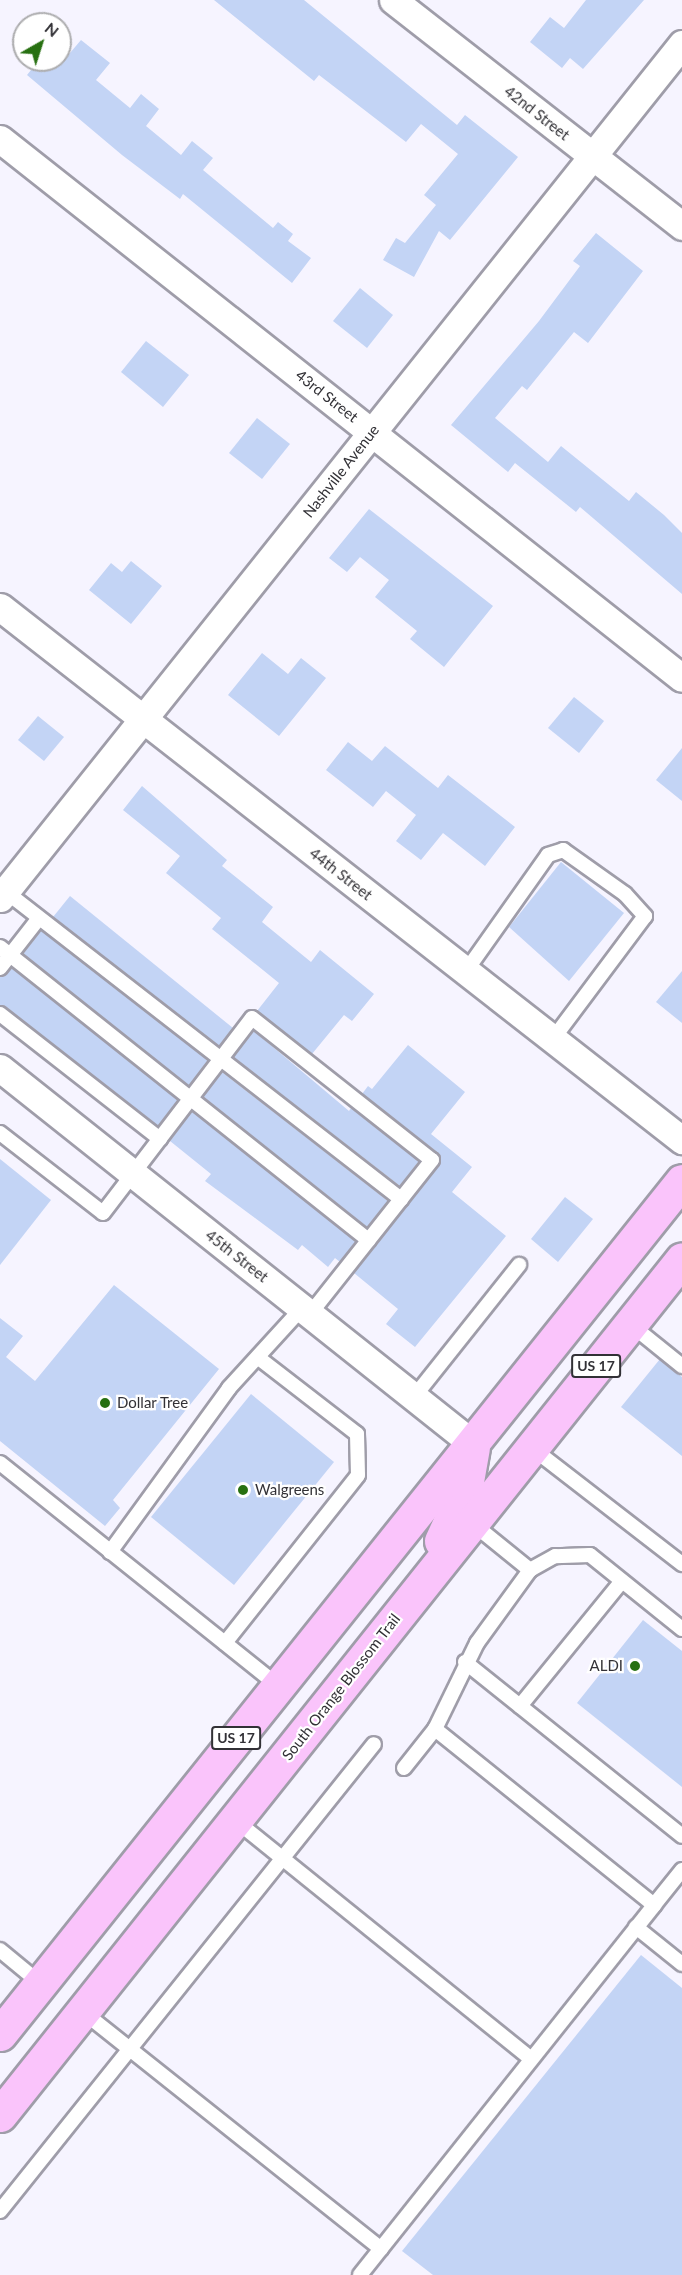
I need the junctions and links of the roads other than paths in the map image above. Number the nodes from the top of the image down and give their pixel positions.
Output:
1 (393, 0) edge
2 (682, 44) edge
3 (0, 139) edge
4 (593, 157) junction
5 (682, 226) edge
6 (372, 432) junction
7 (0, 607) edge
8 (682, 678) edge
9 (143, 720) junction
10 (3, 895) edge
11 (39, 918) junction
12 (5, 951) edge
13 (0, 968) edge
14 (466, 971) junction
15 (0, 1014) edge
16 (552, 1039) junction
17 (221, 1058) junction
18 (0, 1068) edge
19 (191, 1098) junction
20 (0, 1133) edge
21 (160, 1139) junction
22 (682, 1140) edge
23 (134, 1174) junction
24 (682, 1181) edge
25 (401, 1199) junction
26 (369, 1240) junction
27 (519, 1265) dead end
28 (678, 1272) edge
29 (306, 1311) junction
30 (630, 1324) junction
31 (548, 1349) junction
32 (260, 1359) junction
33 (682, 1366) edge
34 (414, 1397) junction
35 (473, 1444) junction
36 (532, 1447) junction
37 (0, 1463) edge
38 (472, 1523) junction
39 (110, 1552) junction
40 (682, 1564) edge
41 (530, 1570) junction
42 (622, 1581) junction
43 (421, 1587) junction
44 (682, 1629) edge
45 (225, 1643) junction
46 (465, 1662) junction
47 (278, 1686) junction
48 (520, 1707) junction
49 (435, 1729) junction
50 (374, 1744) dead end
51 (404, 1768) dead end
52 (235, 1820) junction
53 (682, 1836) edge
54 (282, 1858) junction
55 (682, 1870) edge
56 (654, 1905) junction
57 (636, 1927) junction
58 (0, 1950) edge
59 (682, 1964) edge
60 (40, 1983) junction
61 (82, 2011) junction
62 (0, 2034) edge
63 (131, 2048) junction
64 (531, 2059) junction
65 (0, 2115) edge
66 (0, 2211) edge
67 (381, 2248) junction
68 (360, 2275) edge

1 - 4 street, 42nd Street
2 - 4 street, Nashville Avenue
3 - 6 street, 43rd Street
4 - 5 street, 42nd Street
4 - 6 street, Nashville Avenue
6 - 8 street, 43rd Street
6 - 9 street, Nashville Avenue
7 - 9 street, 44th Street
9 - 10 street, Nashville Avenue
9 - 14 street, 44th Street
10 - 11 lane
11 - 12 lane
11 - 17 lane
12 - 13 lane
12 - 19 lane
14 - 16 street, 44th Street
14 - 16 lane
15 - 21 lane
16 - 22 street, 44th Street
17 - 19 lane
17 - 25 lane
17 - 25 lane
18 - 23 street, 45th Street
19 - 21 lane
19 - 26 lane
20 - 23 lane
21 - 23 lane
23 - 29 street, 45th Street
24 - 31 main road, US 17
25 - 26 lane
26 - 29 lane
27 - 34 lane
28 - 30 main road, South Orange Blossom Trail / US 17
29 - 32 lane
29 - 34 street, 45th Street
30 - 33 lane
30 - 36 main road, South Orange Blossom Trail / US 17
31 - 35 main road, US 17
31 - 36 main road
32 - 39 lane
32 - 45 lane
34 - 35 street, 45th Street
35 - 43 main road
35 - 47 main road, US 17
36 - 38 main road, South Orange Blossom Trail / US 17
36 - 40 lane
37 - 39 lane
38 - 41 lane
38 - 43 main road, South Orange Blossom Trail / US 17
39 - 45 lane
41 - 42 lane
41 - 46 lane
42 - 44 lane
42 - 48 lane
43 - 52 main road, South Orange Blossom Trail / US 17
45 - 47 lane
46 - 48 lane
46 - 49 lane
47 - 60 main road, US 17
48 - 53 lane
49 - 51 lane
49 - 56 lane
50 - 54 lane
52 - 54 lane
52 - 61 main road, South Orange Blossom Trail / US 17
54 - 63 lane
54 - 64 lane
55 - 56 lane
56 - 57 lane
57 - 59 lane
57 - 64 lane
58 - 60 lane
60 - 62 main road, US 17
61 - 63 lane
61 - 65 main road, South Orange Blossom Trail / US 17
63 - 66 lane
63 - 67 lane
64 - 67 lane
67 - 68 lane

